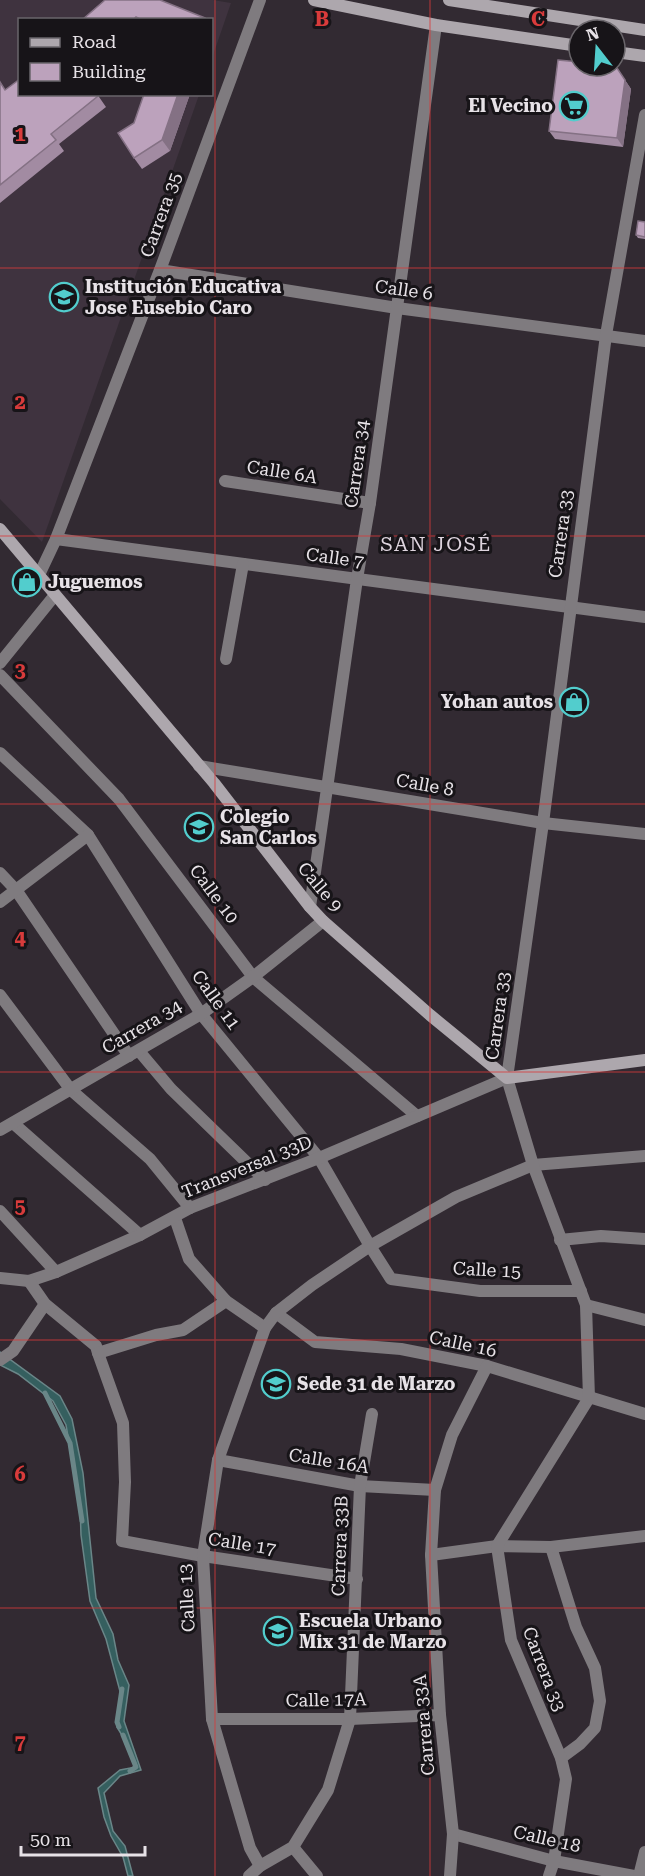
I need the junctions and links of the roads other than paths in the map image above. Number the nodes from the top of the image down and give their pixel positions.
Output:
1 (260, 0) edge
2 (314, 0) edge
3 (449, 0) edge
4 (436, 25) junction
5 (645, 30) edge
6 (567, 44) edge
7 (627, 54) edge
8 (645, 56) edge
9 (645, 115) edge
10 (160, 270) junction
11 (397, 308) junction
12 (606, 334) junction
13 (645, 341) edge
14 (225, 482) dead end
15 (370, 503) junction
16 (0, 529) edge
17 (56, 539) junction
18 (243, 564) junction
19 (39, 575) junction
20 (357, 579) junction
21 (55, 594) junction
22 (570, 607) junction
23 (645, 617) edge
24 (226, 659) dead end
25 (0, 663) edge
26 (0, 675) edge
27 (0, 753) edge
28 (199, 766) junction
29 (328, 786) junction
30 (543, 823) junction
31 (645, 834) edge
32 (88, 835) junction
33 (0, 873) edge
34 (16, 890) junction
35 (0, 902) edge
36 (310, 907) junction
37 (323, 921) junction
38 (253, 977) junction
39 (0, 995) edge
40 (201, 1014) junction
41 (134, 1053) junction
42 (645, 1060) edge
43 (507, 1078) junction
44 (71, 1090) junction
45 (417, 1116) junction
46 (4, 1125) edge
47 (645, 1156) edge
48 (319, 1158) junction
49 (534, 1165) junction
50 (265, 1180) junction
51 (190, 1208) junction
52 (0, 1211) edge
53 (175, 1218) junction
54 (140, 1235) junction
55 (645, 1239) edge
56 (560, 1240) junction
57 (370, 1246) junction
58 (56, 1272) junction
59 (0, 1278) edge
60 (391, 1279) joint
61 (29, 1281) junction
62 (581, 1291) junction
63 (226, 1301) junction
64 (45, 1304) junction
65 (586, 1305) junction
66 (276, 1313) junction
67 (645, 1320) edge
68 (265, 1328) junction
69 (98, 1353) junction
70 (0, 1360) edge
71 (487, 1365) junction
72 (589, 1398) junction
73 (372, 1414) dead end
74 (645, 1414) edge
75 (218, 1460) junction
76 (360, 1486) junction
77 (435, 1490) junction
78 (645, 1536) edge
79 (496, 1546) junction
80 (551, 1547) junction
81 (203, 1556) junction
82 (431, 1556) junction
83 (357, 1579) junction
84 (440, 1715) junction
85 (212, 1719) junction
86 (350, 1719) junction
87 (561, 1758) junction
88 (453, 1834) junction
89 (293, 1847) junction
90 (645, 1852) edge
91 (554, 1860) junction
92 (260, 1866) junction
93 (249, 1876) edge
94 (317, 1876) edge
95 (450, 1876) edge
96 (549, 1876) edge
97 (634, 1876) edge
98 (639, 1876) edge

1 - 10 street, Carrera 35
2 - 4 street
3 - 5 street
4 - 6 street
4 - 11 street, Carrera 34
7 - 8 street
9 - 12 street, Carrera 33
10 - 11 street, Calle 6
10 - 17 street, Carrera 35
11 - 12 street, Calle 6
11 - 15 street, Carrera 34
12 - 13 street, Calle 6
12 - 22 street, Carrera 33
14 - 15 street, Calle 6A
15 - 20 street, Carrera 34
16 - 19 street, Calle 9
17 - 18 street, Calle 7
17 - 19 street, Carrera 35
18 - 20 street, Calle 7
18 - 24 street
19 - 21 street, Calle 9
20 - 22 street, Calle 7
20 - 29 street, Carrera 34
21 - 25 street
21 - 28 street, Calle 9
22 - 23 street, Calle 7
22 - 30 street, Carrera 33
26 - 38 street, Calle 10
27 - 32 street, Calle 11
28 - 29 street, Calle 8
28 - 36 street, Calle 9
29 - 30 street, Calle 8
29 - 36 street, Carrera 34
30 - 31 street, Calle 8
30 - 43 street, Carrera 33
32 - 34 street
32 - 40 street, Calle 11
33 - 34 street
34 - 35 street
34 - 41 street
36 - 37 street, Calle 9
37 - 38 street, Carrera 34
37 - 43 street, Calle 9
38 - 40 street, Carrera 34
38 - 45 street, Calle 10
39 - 44 street
40 - 41 street, Carrera 34
40 - 48 street, Calle 11
41 - 44 street, Carrera 34
41 - 50 street
42 - 43 street
43 - 45 street, Transversal 33D
43 - 49 street, Carrera 33
44 - 46 street, Carrera 34
44 - 51 street
45 - 48 street, Transversal 33D
46 - 54 street
47 - 49 street, Calle 13
48 - 50 street, Transversal 33D
48 - 57 street, Calle 11
49 - 56 street, Carrera 33
49 - 57 street, Calle 13
50 - 51 street, Transversal 33D
51 - 53 street, Transversal 33D
52 - 58 street
53 - 54 street, Transversal 33D
53 - 63 street
54 - 58 street, Transversal 33D
55 - 56 street
56 - 62 street, Carrera 33
57 - 60 street, Calle 11
57 - 66 street, Calle 13
58 - 61 street, Transversal 33D
59 - 61 street, Transversal 33D
60 - 62 street, Calle 15
61 - 64 street
62 - 65 street, Carrera 33
63 - 68 street
63 - 69 street
64 - 69 street
64 - 70 street
65 - 67 street
65 - 72 street, Carrera 33
66 - 68 street, Calle 13
66 - 71 street, Calle 16
68 - 75 street, Calle 13
69 - 81 street, Calle 17
71 - 72 street, Calle 16
71 - 77 street, Carrera 33A
72 - 74 street, Calle 16
72 - 79 street
73 - 76 street, Carrera 33B
75 - 76 street, Calle 16A
75 - 81 street, Calle 13
76 - 77 street, Calle 16A
76 - 83 street, Carrera 33B
77 - 82 street, Carrera 33A
78 - 80 street
79 - 80 street
79 - 82 street
79 - 87 street, Carrera 33
80 - 87 street
81 - 83 street, Calle 17
81 - 85 street, Calle 13
82 - 84 street, Carrera 33A
83 - 86 street, Carrera 33B
84 - 86 street, Calle 17A
84 - 88 street, Carrera 33A
85 - 86 street, Calle 17A
85 - 92 street, Calle 13
86 - 89 street, Carrera 33B
87 - 91 street, Carrera 33
88 - 91 street, Calle 18
88 - 95 street, Carrera 33A
89 - 92 street
89 - 94 street
90 - 98 street
91 - 96 street, Carrera 33
91 - 97 street, Calle 18
92 - 93 street

